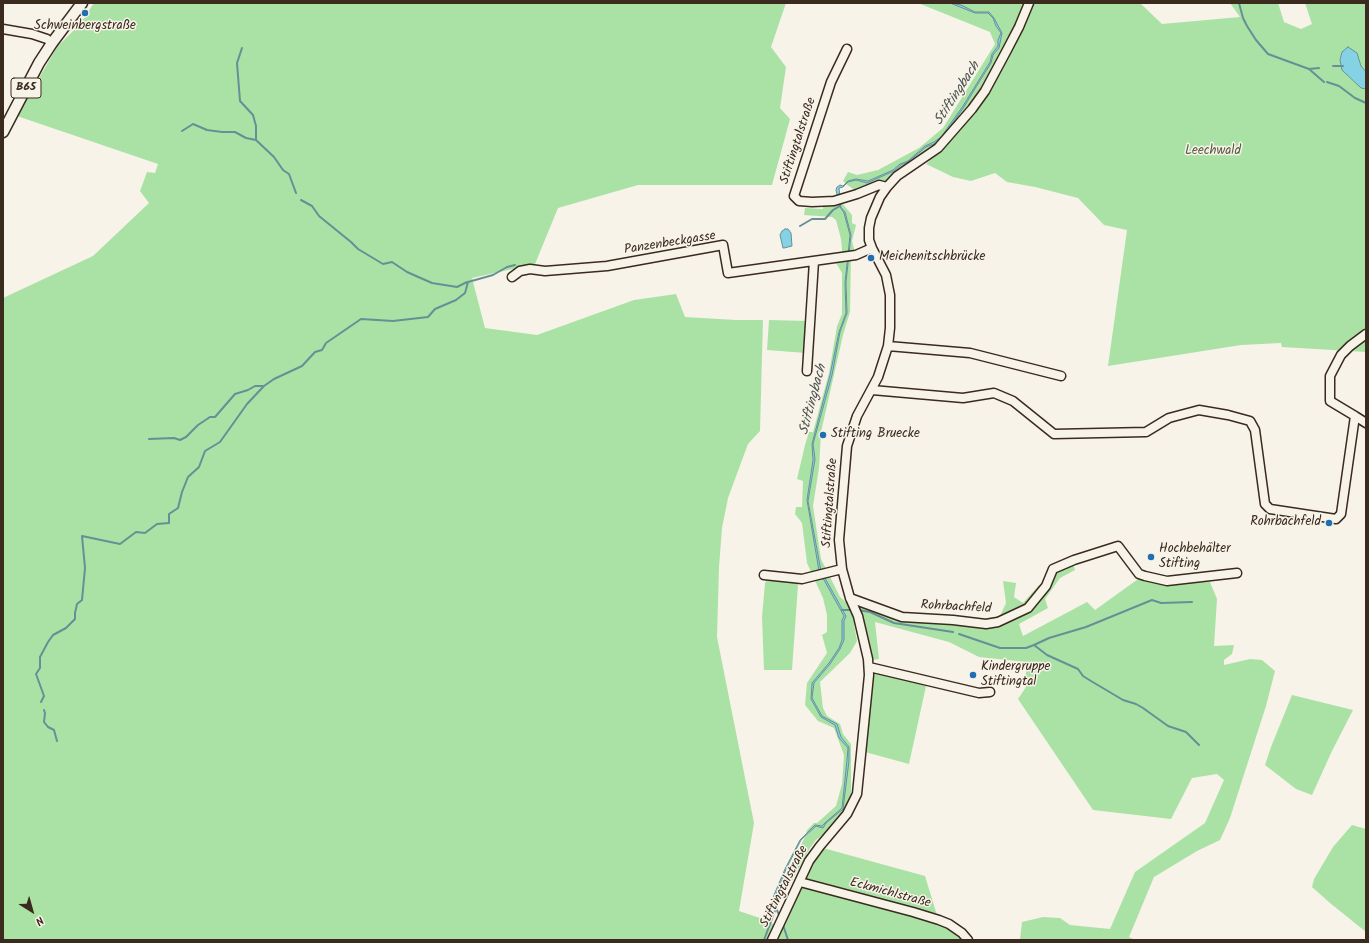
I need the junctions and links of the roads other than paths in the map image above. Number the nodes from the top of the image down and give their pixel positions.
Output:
1 (82, 3) edge
2 (1029, 3) edge
3 (3, 29) edge
4 (52, 43) junction
5 (847, 49) dead end
6 (3, 132) edge
7 (886, 187) junction
8 (872, 248) junction
9 (814, 261) junction
10 (512, 277) dead end
11 (1366, 334) edge
12 (888, 346) junction
13 (807, 370) dead end
14 (1061, 376) dead end
15 (872, 390) junction
16 (1355, 416) junction
17 (1366, 423) edge
18 (842, 569) junction
19 (1237, 573) dead end
20 (764, 575) dead end
21 (850, 598) junction
22 (869, 667) junction
23 (990, 692) dead end
24 (800, 882) junction
25 (772, 940) edge
26 (968, 940) edge

1 - 4 main road, B65
2 - 7 street, Stiftingtalstraße
3 - 4 street
4 - 6 main road, B65
5 - 7 street, Stiftingtalstraße
7 - 8 street, Stiftingtalstraße
8 - 9 street, Panzenbeckgasse
8 - 12 street, Stiftingtalstraße
9 - 10 street, Panzenbeckgasse
9 - 13 street
11 - 16 street
12 - 14 street
12 - 15 street, Stiftingtalstraße
15 - 16 street
15 - 18 street, Stiftingtalstraße
16 - 17 street
18 - 20 street
18 - 21 street, Stiftingtalstraße
19 - 21 street, Rohrbachfeld
21 - 22 street, Stiftingtalstraße
22 - 23 street
22 - 24 street, Stiftingtalstraße
24 - 25 street, Stiftingtalstraße
24 - 26 street, Eckmichlstraße

